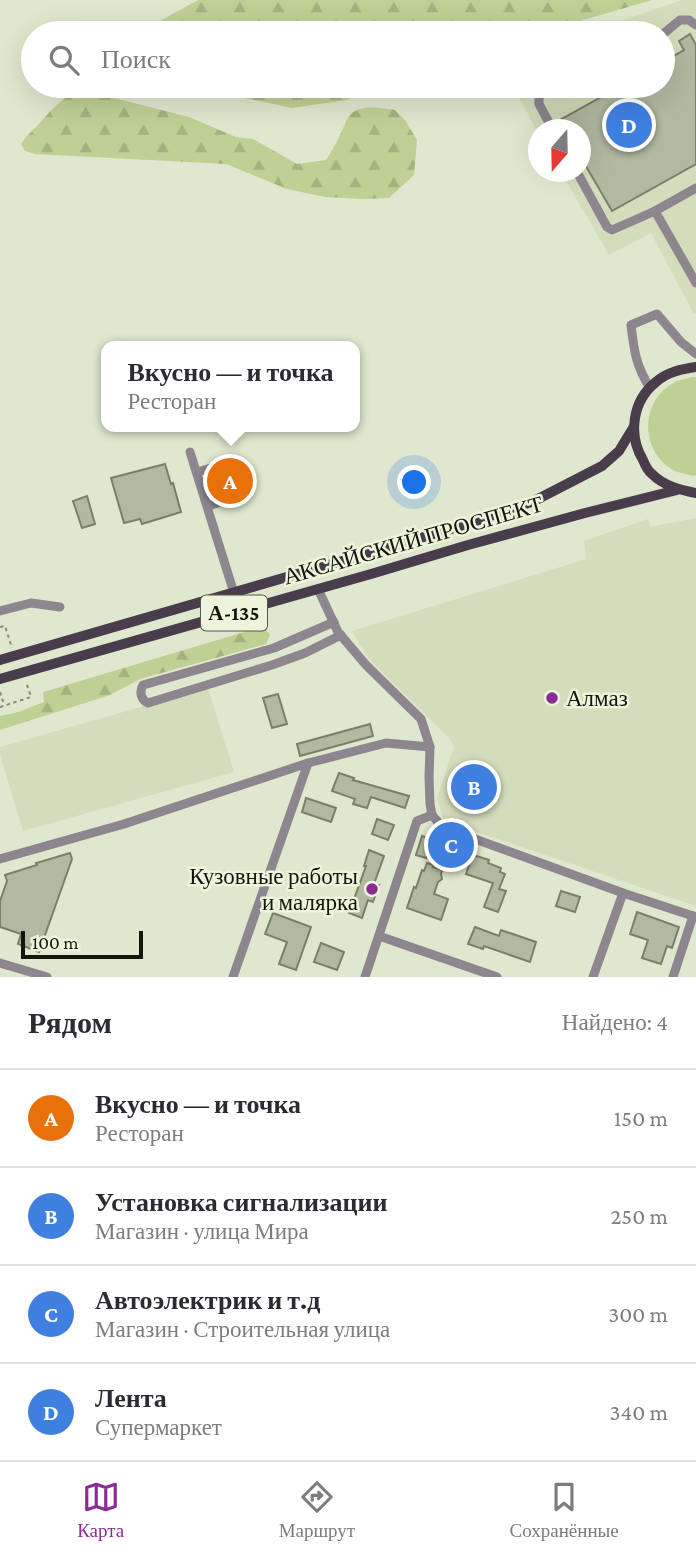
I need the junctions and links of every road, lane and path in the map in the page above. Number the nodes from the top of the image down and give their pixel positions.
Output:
1 (675, 24) edge
2 (696, 25) edge
3 (539, 98) edge
4 (547, 119) edge
5 (582, 182) edge
6 (696, 188) edge
7 (655, 211) junction
8 (696, 283) edge
9 (696, 354) edge
10 (696, 367) edge
11 (650, 388) junction
12 (633, 428) junction
13 (190, 452) dead end
14 (197, 472) junction
15 (677, 490) junction
16 (696, 493) edge
17 (208, 506) junction
18 (318, 589) junction
19 (234, 593) junction
20 (60, 607) dead end
21 (0, 611) edge
22 (334, 622) junction
23 (0, 627) edge
24 (341, 635) junction
25 (14, 656) junction
26 (0, 660) edge
27 (23, 672) junction
28 (0, 679) edge
29 (0, 692) edge
30 (4, 706) junction
31 (0, 707) edge
32 (430, 747) junction
33 (308, 763) junction
34 (432, 815) junction
35 (0, 859) edge
36 (623, 893) junction
37 (695, 916) edge
38 (379, 936) junction
39 (0, 962) edge
40 (45, 977) edge
41 (233, 977) edge
42 (365, 977) edge
43 (498, 977) edge
44 (593, 977) edge
45 (673, 977) edge

1 - 2 street
3 - 4 street
5 - 7 street
6 - 7 street
7 - 8 street
9 - 11 street
10 - 11 main road
11 - 12 main road, АКСАЙСКИЙ ПРОСПЕКТ
12 - 15 main road
12 - 19 main road, АКСАЙСКИЙ ПРОСПЕКТ / А-135
13 - 14 street
14 - 17 street
14 - 17 street
15 - 16 main road
15 - 18 main road, АКСАЙСКИЙ ПРОСПЕКТ / А-135
17 - 19 street
18 - 22 street
18 - 27 main road, АКСАЙСКИЙ ПРОСПЕКТ / А-135
19 - 25 main road, АКСАЙСКИЙ ПРОСПЕКТ / А-135
20 - 21 street
22 - 24 street
22 - 24 street
23 - 25 path
24 - 32 street
25 - 26 main road, АКСАЙСКИЙ ПРОСПЕКТ / А-135
27 - 28 main road, АКСАЙСКИЙ ПРОСПЕКТ / А-135
27 - 30 path
29 - 30 path
30 - 31 path
32 - 33 street
32 - 34 street
33 - 35 street
33 - 41 street
34 - 36 street
34 - 38 street
36 - 37 street
36 - 44 street
37 - 45 street
38 - 42 street
38 - 43 street
39 - 40 street

